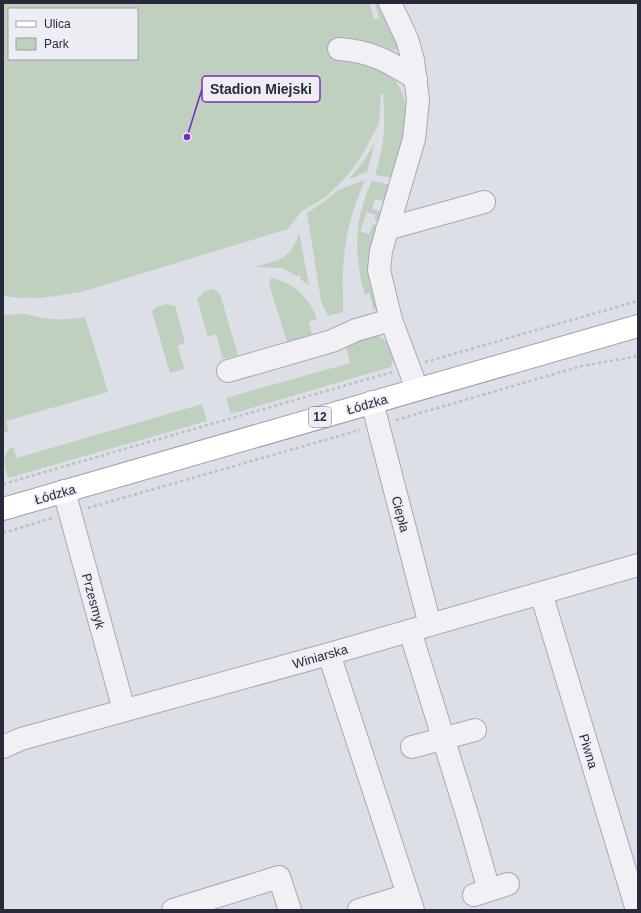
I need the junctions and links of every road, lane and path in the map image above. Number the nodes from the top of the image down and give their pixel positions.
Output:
1 (390, 3) edge
2 (339, 49) dead end
3 (416, 79) junction
4 (484, 202) dead end
5 (388, 229) junction
6 (638, 301) edge
7 (390, 320) junction
8 (638, 326) edge
9 (638, 356) edge
10 (409, 367) junction
11 (228, 371) dead end
12 (417, 390) junction
13 (372, 402) junction
14 (378, 425) junction
15 (3, 484) edge
16 (64, 491) junction
17 (3, 508) edge
18 (70, 513) junction
19 (3, 533) edge
20 (638, 565) edge
21 (541, 593) junction
22 (420, 628) junction
23 (329, 654) junction
24 (124, 710) junction
25 (475, 730) dead end
26 (444, 738) junction
27 (3, 747) edge
28 (412, 747) dead end
29 (490, 890) dead end
30 (410, 903) edge
31 (631, 908) edge
32 (173, 910) edge
33 (290, 910) edge
34 (359, 910) edge

1 - 3 street
2 - 3 street
3 - 5 street
4 - 5 street
5 - 7 street
6 - 10 path
7 - 10 street
7 - 11 street
8 - 12 main road, Łódzka / 12
9 - 14 path
10 - 12 street
10 - 15 path
12 - 13 main road, Łódzka / 12
13 - 14 street, Ciepła
13 - 16 main road, Łódzka / 12
14 - 18 path
14 - 22 street, Ciepła
16 - 17 main road, Łódzka / 12
16 - 18 street, Przesmyk
18 - 19 path
18 - 24 street, Przesmyk
20 - 21 street, Winiarska
21 - 22 street, Winiarska
21 - 31 street, Piwna
22 - 23 street, Winiarska
22 - 26 street, Ciepła
23 - 24 street, Winiarska
23 - 30 street
24 - 27 street, Winiarska
25 - 26 street
26 - 28 street
26 - 29 street, Ciepła
30 - 34 street
32 - 33 street

